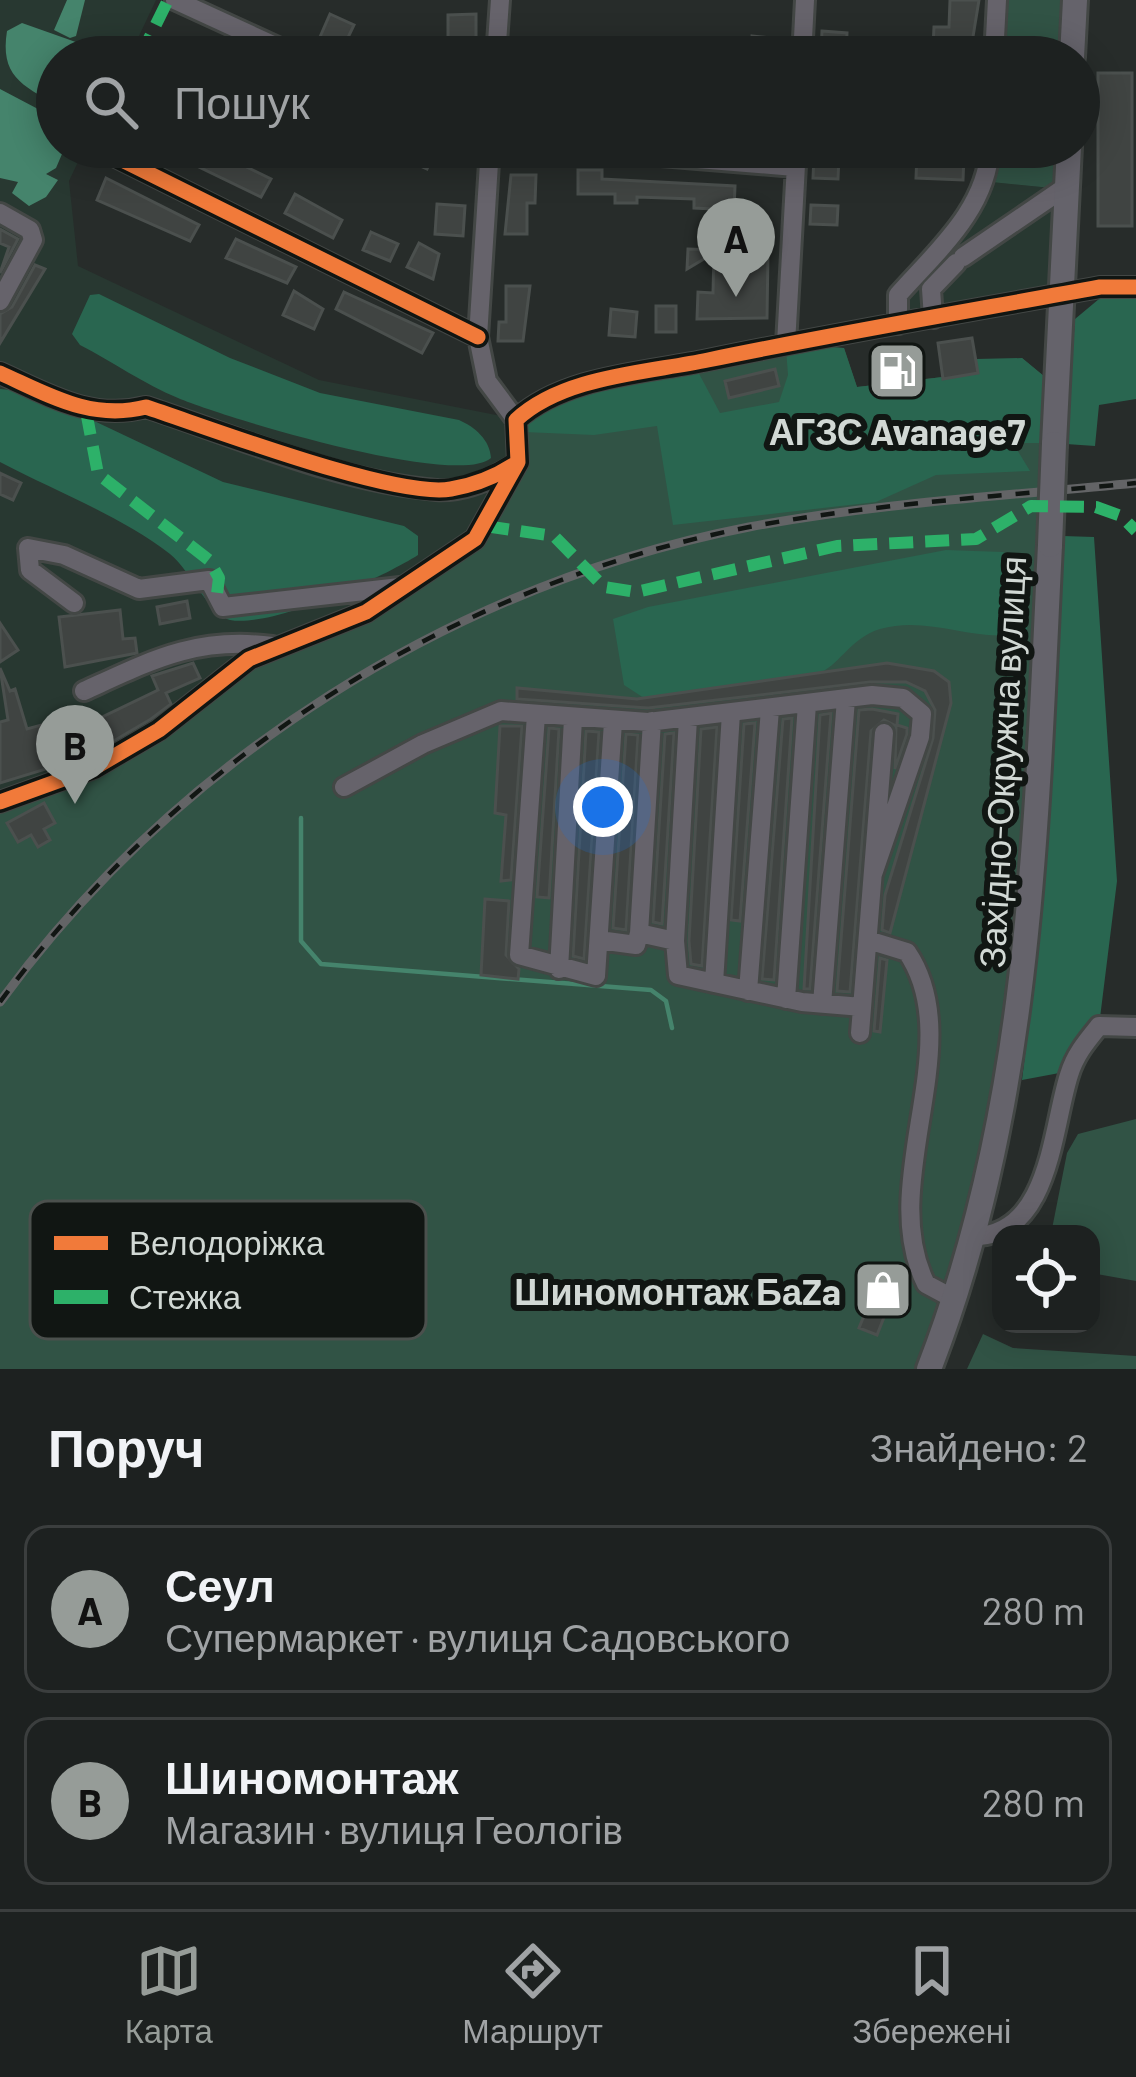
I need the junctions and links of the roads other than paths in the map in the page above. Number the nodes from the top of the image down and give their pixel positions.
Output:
1 (175, 0) edge
2 (500, 0) edge
3 (805, 0) edge
4 (997, 0) edge
5 (1075, 0) edge
6 (253, 36) edge
7 (497, 36) edge
8 (803, 36) edge
9 (995, 36) edge
10 (1073, 36) edge
11 (138, 168) edge
12 (489, 168) edge
13 (795, 168) edge
14 (987, 168) edge
15 (1068, 168) edge
16 (1067, 185) junction
17 (0, 213) edge
18 (1136, 287) edge
19 (1063, 294) junction
20 (0, 301) edge
21 (933, 318) junction
22 (898, 324) junction
23 (478, 338) junction
24 (785, 344) junction
25 (0, 373) edge
26 (516, 420) junction
27 (518, 462) junction
28 (405, 586) junction
29 (74, 603) dead end
30 (277, 647) junction
31 (84, 691) dead end
32 (846, 699) junction
33 (807, 704) junction
34 (770, 709) junction
35 (731, 713) junction
36 (536, 716) junction
37 (573, 719) junction
38 (688, 719) junction
39 (613, 722) junction
40 (652, 722) junction
41 (884, 733) dead end
42 (344, 787) dead end
43 (0, 802) edge
44 (873, 874) junction
45 (639, 933) junction
46 (599, 940) junction
47 (868, 940) junction
48 (675, 941) junction
49 (559, 969) junction
50 (714, 983) junction
51 (748, 991) junction
52 (786, 999) junction
53 (822, 1004) junction
54 (862, 1007) junction
55 (1136, 1027) edge
56 (860, 1033) dead end
57 (976, 1236) junction
58 (954, 1299) junction
59 (929, 1369) edge

1 - 6 street
2 - 7 street
3 - 8 street
4 - 9 street
5 - 10 main road
11 - 23 street
12 - 23 street
13 - 24 street
14 - 22 street
15 - 16 main road, Західно-Окружна вулиця
16 - 19 main road, Західно-Окружна вулиця
16 - 21 street
17 - 20 street
18 - 19 street
19 - 21 street
19 - 57 main road, Західно-Окружна вулиця, bridge
21 - 22 street
22 - 24 street
23 - 26 street
24 - 26 street
25 - 27 street
26 - 27 street
27 - 28 street
28 - 29 street
28 - 30 street
30 - 31 street
30 - 43 street
32 - 33 street
32 - 44 street
32 - 53 street
33 - 34 street
33 - 52 street
34 - 35 street
34 - 51 street
35 - 38 street
35 - 50 street
36 - 37 street
36 - 42 street
36 - 49 street
37 - 39 street
37 - 49 street
38 - 40 street
38 - 48 street
39 - 40 street
39 - 46 street
40 - 45 street
41 - 44 street
44 - 47 street
45 - 46 street
45 - 48 street
46 - 49 street
47 - 54 street
47 - 58 street
48 - 50 street
50 - 51 street
51 - 52 street
52 - 53 street
53 - 54 street
54 - 56 street
55 - 57 street
57 - 58 main road, Західно-Окружна вулиця
58 - 59 main road, Західно-Окружна вулиця

